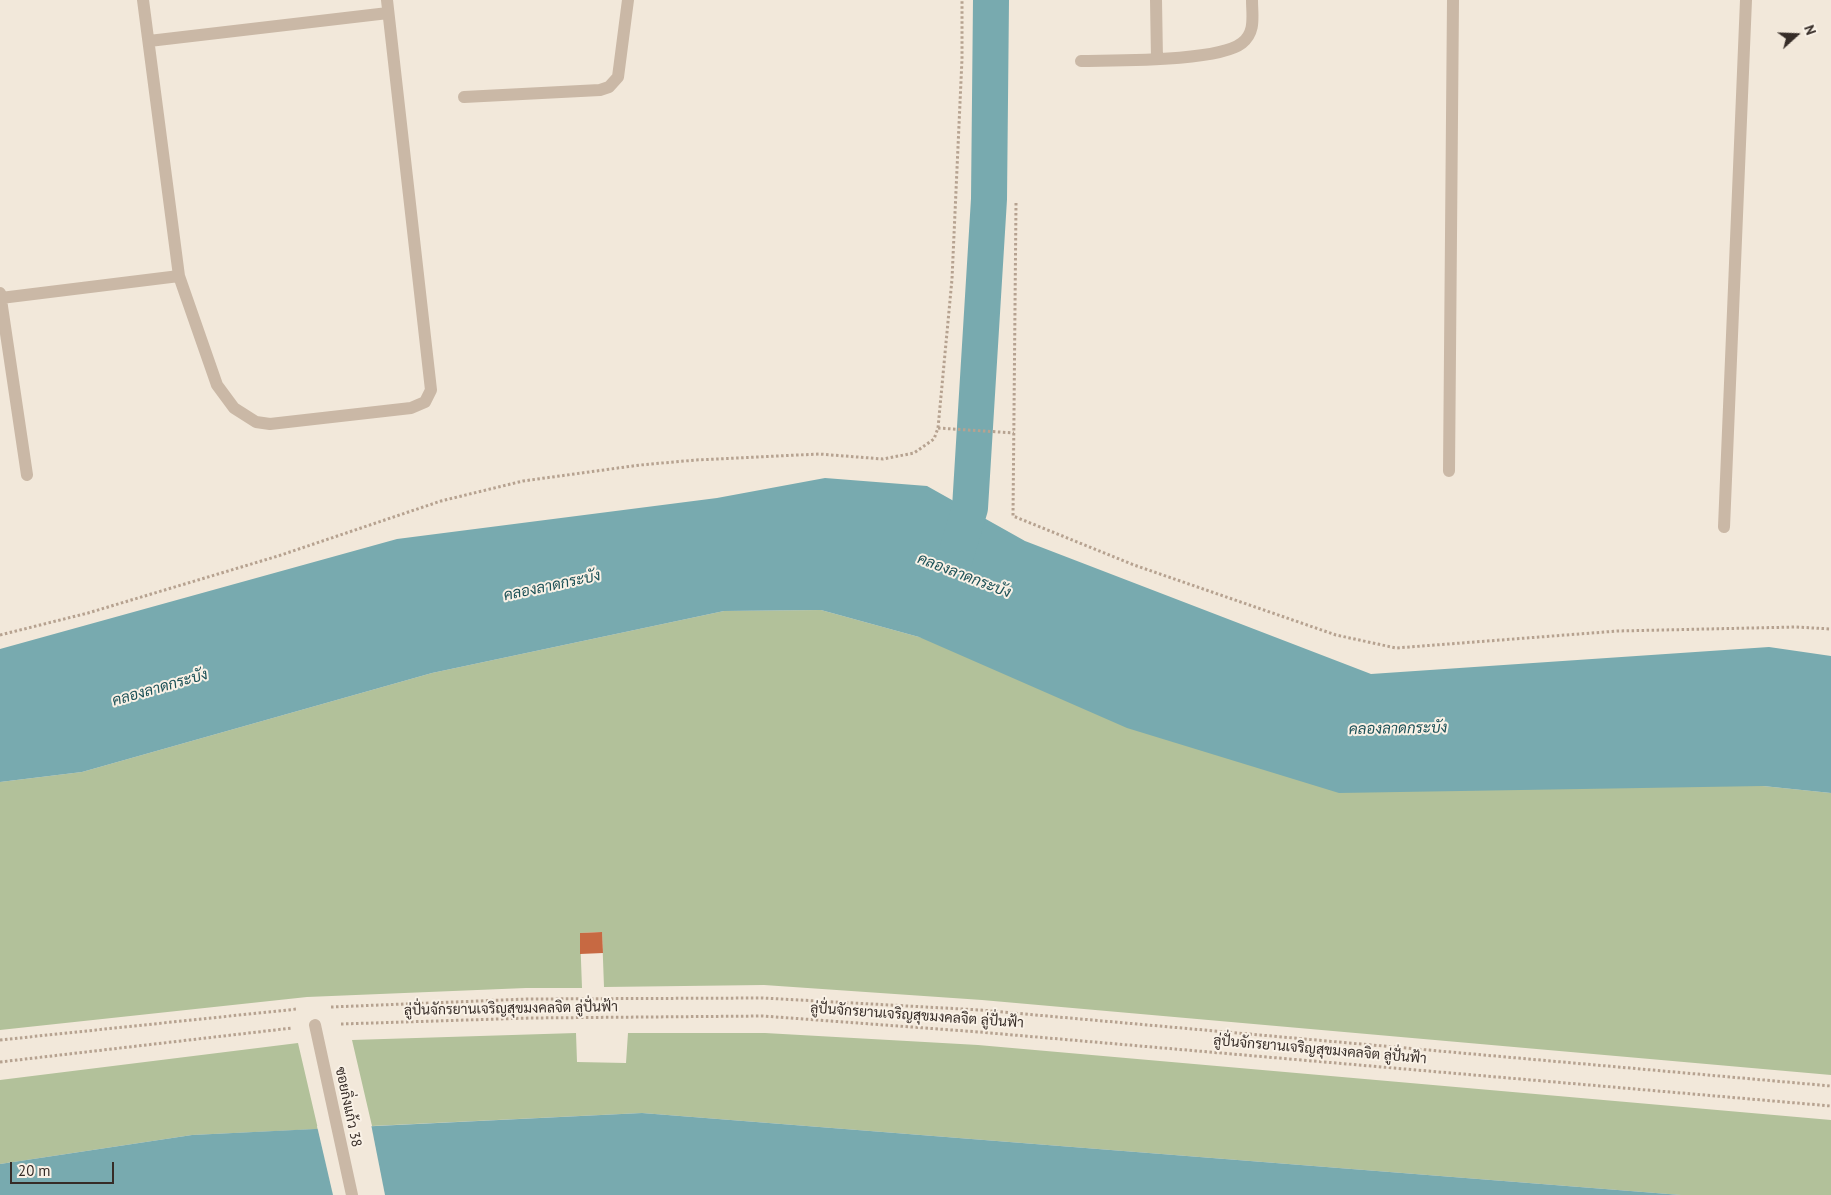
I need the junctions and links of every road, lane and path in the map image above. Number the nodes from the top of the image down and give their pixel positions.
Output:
1 (143, 0) edge
2 (387, 0) edge
3 (628, 0) edge
4 (962, 0) edge
5 (1156, 0) edge
6 (1252, 0) edge
7 (1453, 0) edge
8 (1746, 0) edge
9 (388, 13) junction
10 (149, 41) junction
11 (1157, 59) junction
12 (1081, 61) dead end
13 (464, 97) dead end
14 (1016, 204) dead end
15 (179, 276) junction
16 (0, 294) edge
17 (1, 298) edge
18 (938, 428) junction
19 (1014, 432) junction
20 (1449, 471) dead end
21 (27, 475) dead end
22 (1724, 527) dead end
23 (1831, 629) edge
24 (0, 635) edge
25 (330, 1007) dead end
26 (301, 1008) dead end
27 (315, 1025) junction
28 (0, 1040) edge
29 (0, 1062) edge
30 (1831, 1086) edge
31 (1831, 1106) edge
32 (352, 1195) edge

1 - 10 street
2 - 9 street
3 - 13 street
4 - 18 path
5 - 11 street
6 - 11 street
7 - 20 street
8 - 22 street
9 - 10 street
9 - 15 street
10 - 15 street
11 - 12 street
14 - 19 path
15 - 17 street
16 - 17 street
17 - 21 street
18 - 19 path
18 - 24 path
19 - 23 path
25 - 30 path
26 - 28 path
27 - 29 path, ลู่ปั่นจักรยานเจริญสุขมงคลจิต ลู่ปั่นฟ้า
27 - 31 path, ลู่ปั่นจักรยานเจริญสุขมงคลจิต ลู่ปั่นฟ้า
27 - 32 street, ซอยกิ่งแก้ว 38

